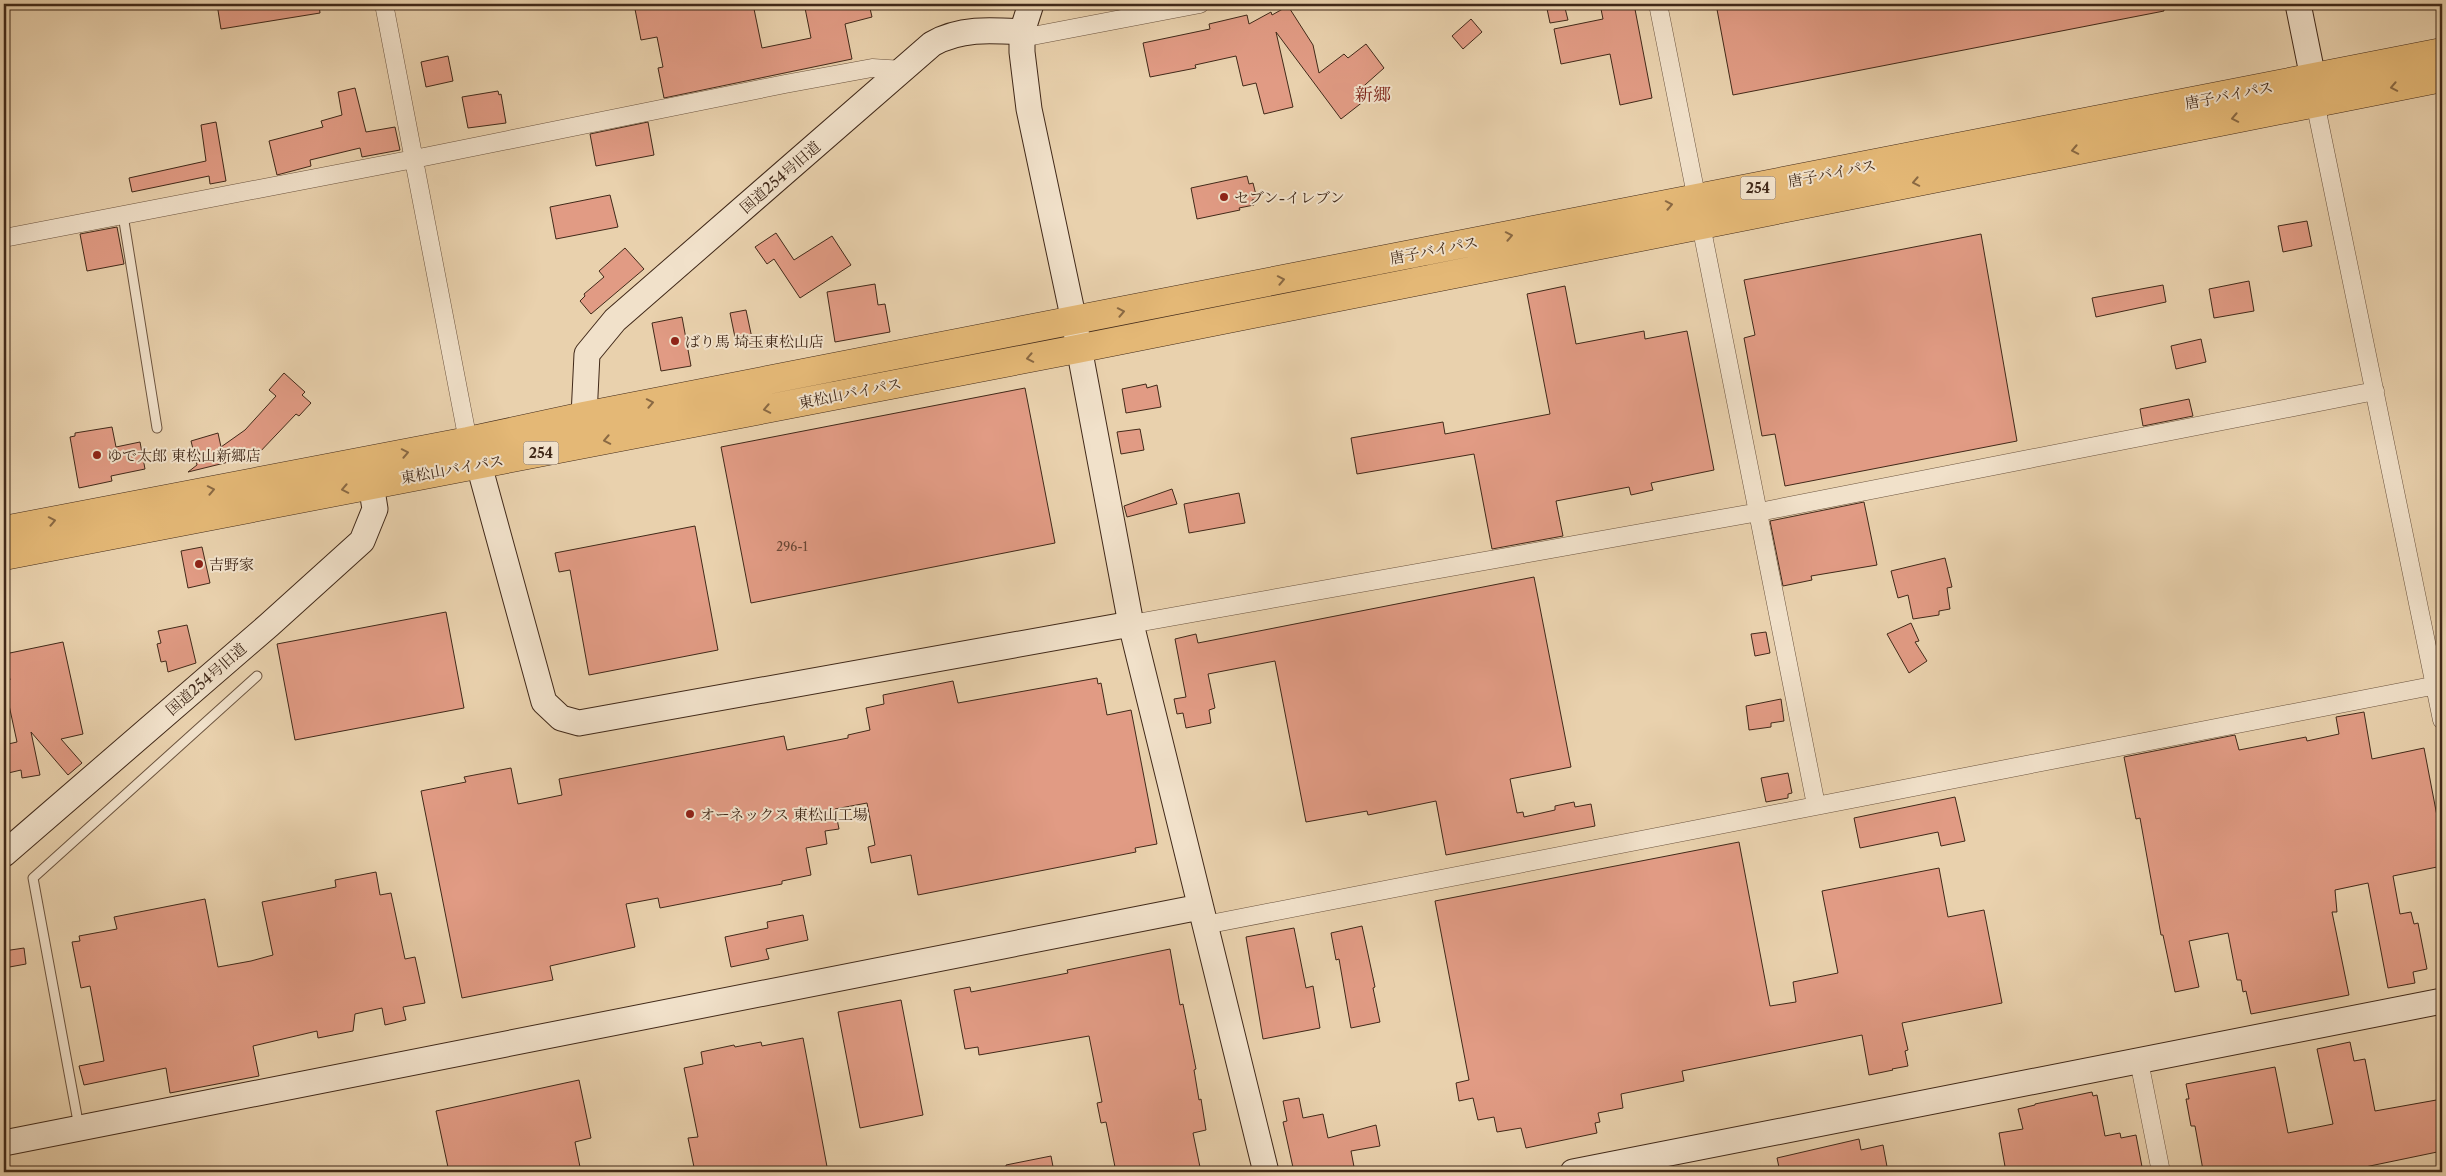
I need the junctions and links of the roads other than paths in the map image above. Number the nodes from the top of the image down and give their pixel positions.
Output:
1 (384, 4) edge
2 (1031, 4) edge
3 (1200, 4) edge
4 (1658, 4) edge
5 (2298, 4) edge
6 (1022, 35) junction
7 (2442, 52) edge
8 (904, 70) junction
9 (2442, 78) edge
10 (2314, 90) junction
11 (414, 160) junction
12 (1699, 212) junction
13 (123, 215) junction
14 (4, 238) edge
15 (1074, 321) junction
16 (1078, 348) junction
17 (2375, 391) junction
18 (584, 416) junction
19 (157, 428) dead end
20 (474, 453) junction
21 (371, 484) junction
22 (1759, 512) junction
23 (4, 530) edge
24 (4, 556) edge
25 (1131, 624) junction
26 (257, 676) dead end
27 (2439, 685) edge
28 (2442, 720) edge
29 (1816, 805) junction
30 (4, 854) edge
31 (1202, 916) junction
32 (2442, 1001) edge
33 (2139, 1061) junction
34 (79, 1129) junction
35 (4, 1143) edge
36 (1266, 1172) edge
37 (1580, 1172) edge
38 (2161, 1172) edge

1 - 11 street
2 - 6 street
3 - 6 street
4 - 12 street
5 - 10 street
6 - 8 street, 国道254号旧道
6 - 15 street
7 - 10 highway, 唐子バイパス / 254
8 - 11 street
8 - 18 street, 国道254号旧道
9 -> 10 highway, 唐子バイパス / 254
10 - 12 highway, 唐子バイパス / 254
10 - 17 street
11 - 13 street
11 - 20 street
15 -> 12 highway, 唐子バイパス / 254
12 - 16 highway, 唐子バイパス / 254
12 - 22 street
13 - 14 street
13 - 19 lane
15 - 16 street
18 -> 15 highway, 東松山バイパス / 254
16 -> 20 highway, 東松山バイパス / 254
16 - 25 street
17 - 22 street
17 - 27 street
18 - 20 highway, 東松山バイパス / 254
20 - 21 highway, 東松山バイパス / 254
23 -> 20 highway, 東松山バイパス / 254
20 - 25 street
21 -> 24 highway, 東松山バイパス / 254
21 - 30 street, 国道254号旧道
22 - 25 street
22 - 29 street
25 - 31 street
26 - 34 lane
27 - 28 street
27 - 29 street
29 - 31 street
31 - 34 street
31 - 36 street
32 - 33 street
33 - 37 street
33 - 38 street
34 - 35 street

